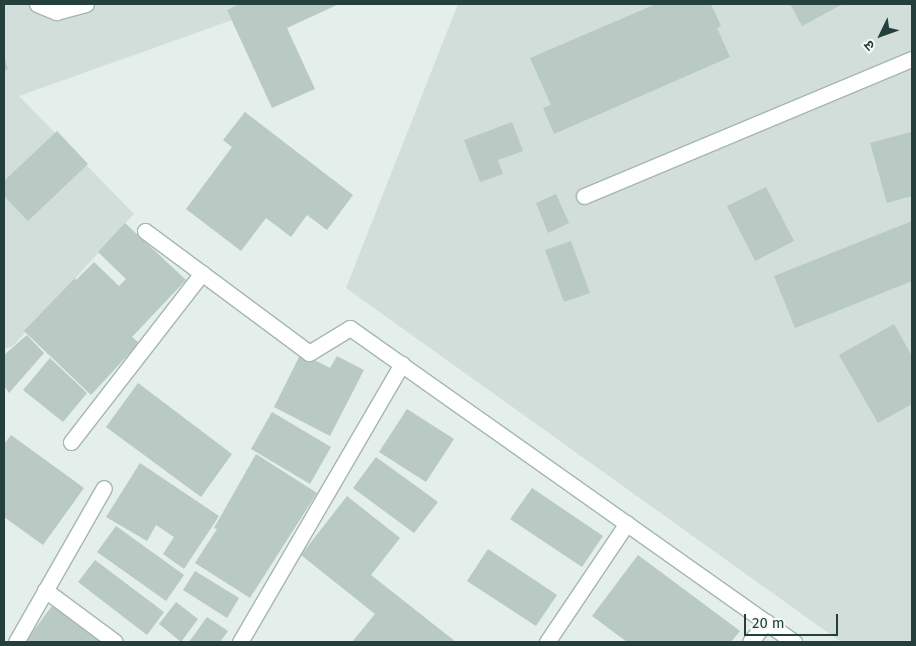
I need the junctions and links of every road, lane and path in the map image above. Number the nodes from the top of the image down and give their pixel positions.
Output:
1 (37, 4) edge
2 (86, 4) edge
3 (912, 59) edge
4 (584, 196) dead end
5 (144, 230) dead end
6 (202, 273) junction
7 (402, 364) junction
8 (71, 442) dead end
9 (104, 488) dead end
10 (627, 523) junction
11 (45, 590) junction
12 (766, 622) junction
13 (16, 642) edge
14 (115, 642) edge
15 (240, 642) edge
16 (547, 642) edge
17 (750, 642) edge
18 (794, 642) edge

1 - 2 street
3 - 4 street
5 - 6 street
6 - 7 street
6 - 8 street
7 - 10 street
7 - 15 street
9 - 11 street
10 - 12 street
10 - 16 street
11 - 13 street
11 - 14 street
12 - 17 street
12 - 18 street

